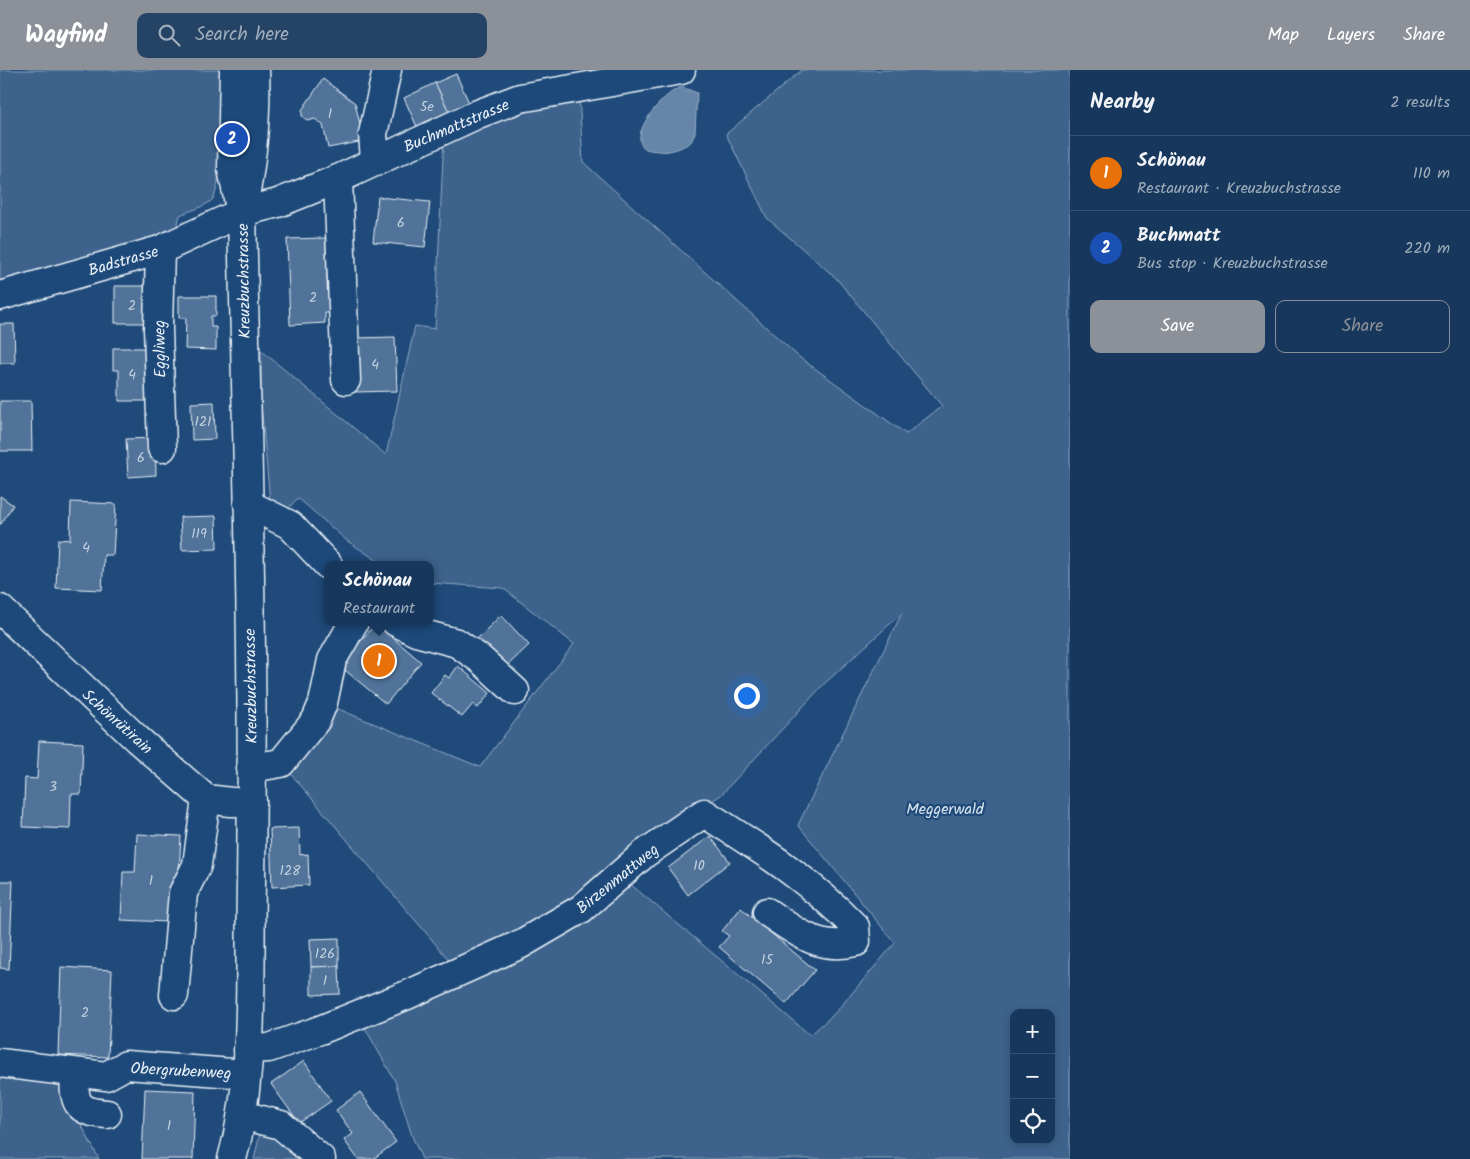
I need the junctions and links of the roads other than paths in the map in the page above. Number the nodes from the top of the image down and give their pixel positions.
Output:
1 (234, 70) edge
2 (255, 70) edge
3 (387, 70) edge
4 (681, 70) edge
5 (610, 74) edge
6 (375, 160) junction
7 (338, 179) junction
8 (242, 212) junction
9 (160, 250) junction
10 (0, 296) edge
11 (346, 380) dead end
12 (162, 448) dead end
13 (248, 504) junction
14 (324, 561) edge
15 (0, 609) edge
16 (352, 626) edge
17 (404, 626) edge
18 (515, 691) dead end
19 (251, 768) junction
20 (206, 799) junction
21 (252, 802) junction
22 (767, 912) dead end
23 (174, 995) dead end
24 (247, 1061) junction
25 (0, 1063) edge
26 (75, 1073) junction
27 (107, 1114) dead end
28 (242, 1115) junction
29 (232, 1159) edge
30 (321, 1159) edge

1 - 8 street, Kreuzbuchstrasse
2 - 8 street, Kreuzbuchstrasse
3 - 6 street
4 - 5 street, Buchmattstrasse
5 - 6 street, Buchmattstrasse
6 - 7 street, Buchmattstrasse
7 - 8 street, Buchmattstrasse
7 - 11 street
8 - 9 street, Badstrasse
8 - 13 street, Kreuzbuchstrasse
9 - 10 street, Badstrasse
9 - 12 street, Eggliweg
13 - 14 street
13 - 19 street, Kreuzbuchstrasse
15 - 20 street, Schönrütirain
16 - 19 street
17 - 18 street
19 - 21 street, Kreuzbuchstrasse
20 - 21 street
20 - 23 street
21 - 24 street, Kreuzbuchstrasse
22 - 24 street, Birzenmattweg
24 - 26 street, Obergrubenweg
24 - 28 street, Kreuzbuchstrasse
25 - 26 street, Obergrubenweg
26 - 27 street
28 - 29 street, Kreuzbuchstrasse
28 - 30 street

